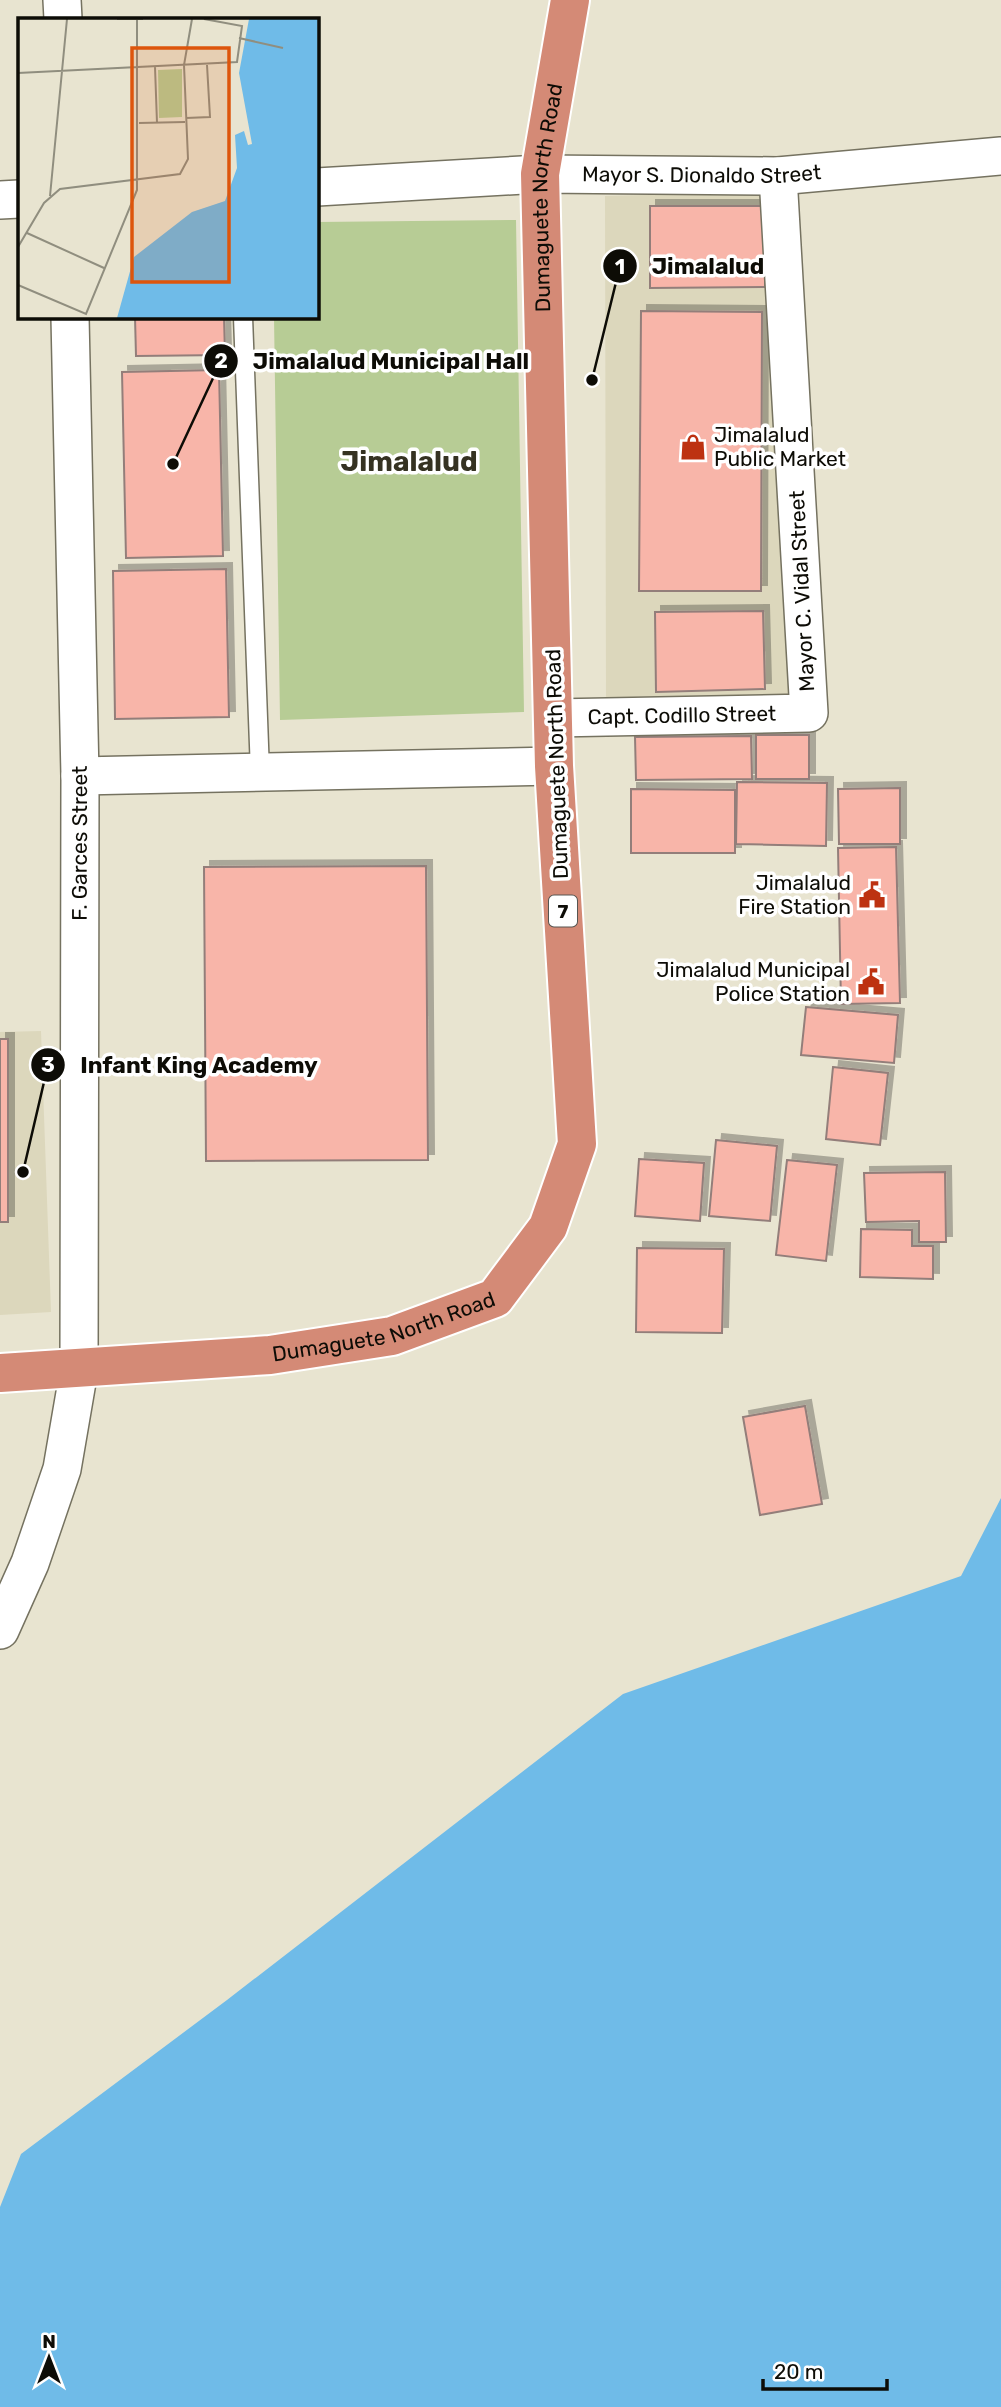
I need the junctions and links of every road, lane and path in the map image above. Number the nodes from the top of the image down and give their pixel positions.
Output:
1 (62, 0) edge
2 (569, 0) edge
3 (62, 18) edge
4 (1001, 156) edge
5 (540, 174) junction
6 (778, 176) junction
7 (318, 187) edge
8 (18, 199) edge
9 (0, 200) edge
10 (70, 318) edge
11 (243, 318) edge
12 (809, 713) joint
13 (554, 718) junction
14 (554, 766) junction
15 (260, 772) junction
16 (80, 776) junction
17 (79, 1370) junction
18 (0, 1373) edge
19 (0, 1630) edge

1 - 3 street
2 - 5 highway, Dumaguete North Road / 7
4 - 6 street, Mayor S. Dionaldo Street
5 - 6 street, Mayor S. Dionaldo Street
5 - 7 street, Mayor S. Dionaldo Street
5 - 13 highway, Dumaguete North Road / 7
6 - 12 street, Mayor C. Vidal Street
8 - 9 street
10 - 16 street, F. Garces Street
11 - 15 lane
12 - 13 street, Capt. Codillo Street
13 - 14 highway, Dumaguete North Road / 7
14 - 15 street
14 - 17 highway, Dumaguete North Road / 7
15 - 16 street
16 - 17 street, F. Garces Street
17 - 18 highway, Dumaguete North Road / 7
17 - 19 street, F. Garces Street

